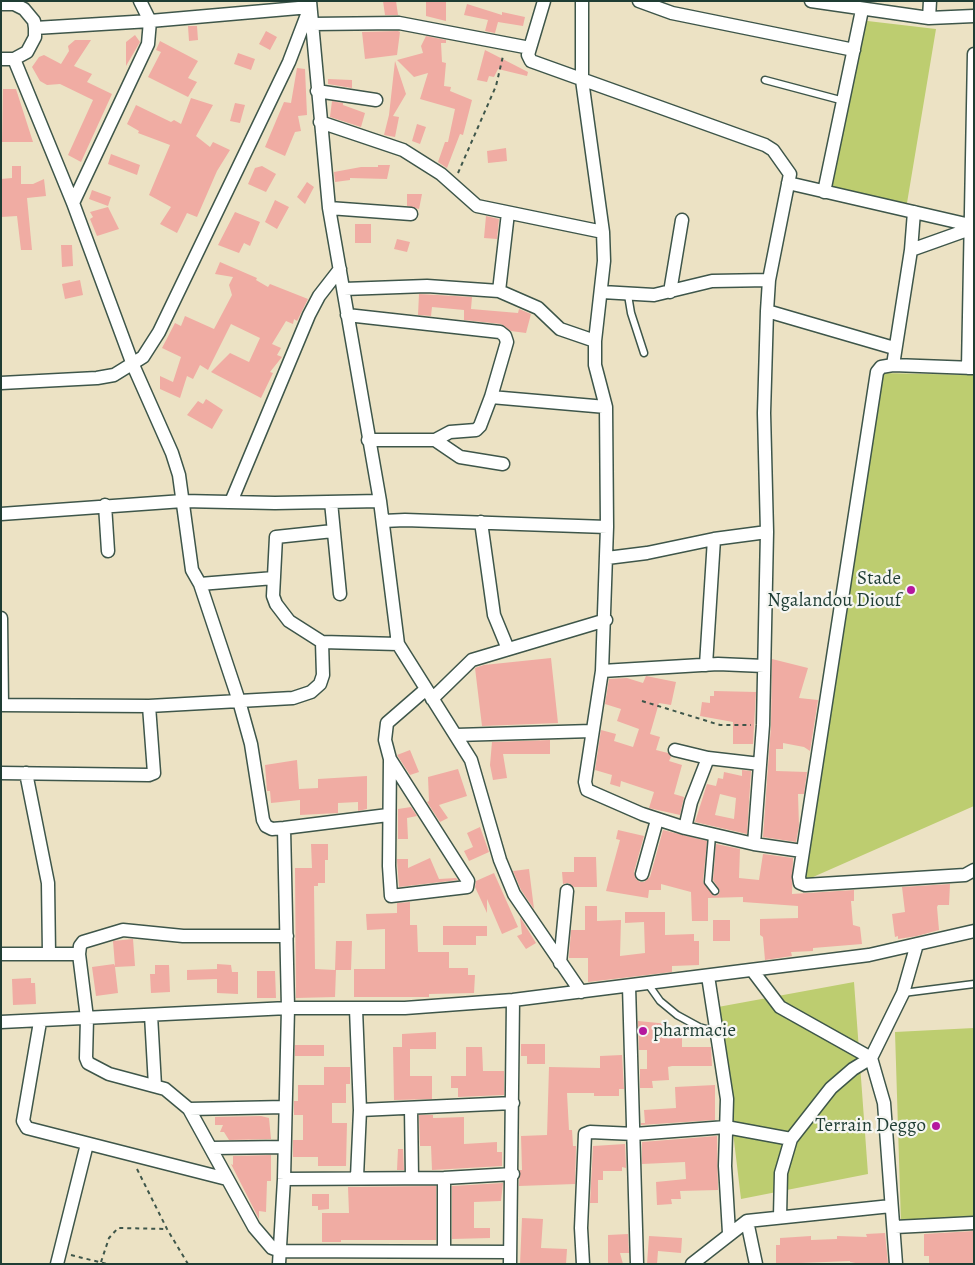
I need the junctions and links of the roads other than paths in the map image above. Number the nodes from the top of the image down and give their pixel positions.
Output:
1 (140, 1) edge
2 (544, 1) edge
3 (582, 1) edge
4 (639, 1) edge
5 (811, 1) edge
6 (930, 1) edge
7 (10, 3) edge
8 (310, 4) edge
9 (862, 10) junction
10 (974, 16) edge
11 (929, 18) junction
12 (150, 21) junction
13 (312, 24) junction
14 (35, 28) junction
15 (530, 48) junction
16 (854, 50) junction
17 (974, 54) edge
18 (5, 61) edge
19 (582, 80) junction
20 (765, 80) dead end
21 (317, 91) junction
22 (376, 100) dead end
23 (844, 101) junction
24 (320, 122) junction
25 (788, 183) junction
26 (824, 192) junction
27 (73, 203) junction
28 (329, 208) junction
29 (914, 212) junction
30 (508, 213) junction
31 (410, 214) dead end
32 (682, 220) dead end
33 (970, 227) junction
34 (603, 232) junction
35 (911, 250) junction
36 (340, 269) junction
37 (769, 280) junction
38 (344, 289) junction
39 (499, 291) junction
40 (602, 292) junction
41 (670, 292) junction
42 (628, 295) junction
43 (767, 311) junction
44 (348, 315) junction
45 (595, 342) junction
46 (894, 348) junction
47 (644, 353) dead end
48 (133, 365) junction
49 (893, 365) junction
50 (971, 368) edge
51 (1, 383) edge
52 (491, 397) junction
53 (606, 407) junction
54 (368, 440) junction
55 (435, 440) junction
56 (503, 464) dead end
57 (380, 501) junction
58 (183, 502) junction
59 (231, 502) junction
60 (331, 502) junction
61 (105, 505) junction
62 (1, 514) edge
63 (383, 521) junction
64 (481, 522) junction
65 (607, 526) junction
66 (333, 531) junction
67 (767, 532) junction
68 (714, 539) junction
69 (108, 551) dead end
70 (607, 558) junction
71 (274, 578) junction
72 (200, 584) junction
73 (340, 594) dead end
74 (1, 618) edge
75 (606, 620) junction
76 (322, 642) junction
77 (398, 644) junction
78 (508, 649) junction
79 (706, 665) junction
80 (764, 666) junction
81 (602, 671) junction
82 (429, 695) junction
83 (239, 701) junction
84 (2, 705) edge
85 (149, 706) junction
86 (592, 731) junction
87 (456, 736) junction
88 (675, 750) dead end
89 (708, 758) junction
90 (390, 759) junction
91 (760, 764) junction
92 (1, 773) edge
93 (26, 773) junction
94 (388, 815) junction
95 (657, 820) junction
96 (284, 828) junction
97 (685, 828) junction
98 (712, 836) junction
99 (754, 844) junction
100 (802, 851) junction
101 (974, 870) edge
102 (642, 874) dead end
103 (567, 891) dead end
104 (715, 891) dead end
105 (974, 931) edge
106 (287, 936) junction
107 (917, 944) junction
108 (1, 954) edge
109 (49, 954) junction
110 (79, 954) junction
111 (560, 963) junction
112 (752, 970) junction
113 (708, 976) junction
114 (648, 984) junction
115 (974, 984) edge
116 (629, 986) junction
117 (581, 992) junction
118 (903, 993) junction
119 (513, 1000) junction
120 (288, 1008) junction
121 (356, 1009) junction
122 (151, 1015) junction
123 (87, 1018) junction
124 (1, 1022) edge
125 (40, 1022) junction
126 (718, 1032) junction
127 (871, 1058) junction
128 (155, 1086) junction
129 (513, 1103) junction
130 (285, 1107) junction
131 (189, 1108) junction
132 (411, 1108) junction
133 (360, 1110) junction
134 (726, 1127) junction
135 (635, 1134) junction
136 (791, 1139) junction
137 (87, 1144) junction
138 (284, 1146) junction
139 (211, 1148) junction
140 (512, 1174) junction
141 (357, 1177) junction
142 (412, 1178) junction
143 (444, 1178) junction
144 (227, 1179) junction
145 (284, 1179) junction
146 (891, 1206) junction
147 (780, 1217) junction
148 (747, 1221) junction
149 (974, 1224) edge
150 (895, 1227) junction
151 (729, 1233) junction
152 (280, 1250) junction
153 (370, 1250) junction
154 (444, 1251) junction
155 (59, 1258) edge
156 (510, 1258) edge
157 (279, 1264) edge
158 (370, 1264) edge
159 (582, 1264) edge
160 (637, 1264) edge
161 (692, 1264) edge
162 (756, 1264) edge
163 (896, 1264) edge

1 - 12 street
2 - 15 street
3 - 19 street
4 - 16 street
5 - 9 street
6 - 11 street
7 - 14 street
8 - 12 street
8 - 13 street
8 - 48 street
9 - 11 street
9 - 16 street
10 - 11 street
12 - 14 street
12 - 27 street
13 - 15 street
13 - 21 street
14 - 18 street
15 - 19 street
16 - 23 street
17 - 33 street
18 - 27 street
19 - 25 street
19 - 34 street
20 - 23 lane
21 - 22 street
21 - 24 street
23 - 26 street
24 - 28 street
24 - 30 street
25 - 26 street
25 - 37 street
26 - 29 street
27 - 48 street
28 - 31 street
28 - 36 street
29 - 33 street
29 - 35 street
30 - 34 street
30 - 39 street
32 - 41 street
33 - 35 street
33 - 50 street
34 - 40 street
35 - 46 street
36 - 38 street
36 - 59 street
37 - 41 street
37 - 43 street
38 - 39 street
38 - 44 street
39 - 45 street
40 - 42 street
40 - 45 street
41 - 42 street
42 - 47 lane
43 - 46 street
43 - 67 street
44 - 52 street
44 - 54 street
45 - 53 street
46 - 49 street
48 - 51 street
48 - 58 street
49 - 50 street
49 - 100 street
52 - 53 street
52 - 55 street
53 - 65 street
54 - 55 street
54 - 57 street
55 - 56 street
57 - 60 street
57 - 63 street
58 - 59 street
58 - 61 street
58 - 72 street
59 - 60 street
60 - 66 street
61 - 62 street
61 - 69 street
63 - 64 street
63 - 77 street
64 - 65 street
64 - 78 street
65 - 70 street
66 - 71 street
66 - 73 street
67 - 68 street
67 - 80 street
68 - 70 street
68 - 79 street
70 - 75 street
71 - 72 street
71 - 76 street
72 - 83 street
74 - 84 street
75 - 78 street
75 - 81 street
76 - 77 street
76 - 83 street
77 - 82 street
78 - 82 street
79 - 80 street
79 - 81 street
80 - 91 street
81 - 86 street
82 - 87 street
82 - 90 street
83 - 85 street
83 - 96 street
84 - 85 street
85 - 93 street
86 - 87 street
86 - 95 street
87 - 111 street
88 - 89 street
89 - 91 street
89 - 97 street
90 - 94 street
90 - 94 street
91 - 99 street
92 - 93 street
93 - 109 street
94 - 96 street
95 - 97 street
95 - 102 street
96 - 106 street
97 - 98 street
98 - 99 street
98 - 104 lane
99 - 100 street
100 - 101 street
103 - 111 street
105 - 107 street
106 - 110 street
106 - 120 street
107 - 112 street
107 - 118 street
108 - 109 street
109 - 110 street
110 - 123 street
111 - 117 street
112 - 113 street
112 - 127 street
113 - 114 street
113 - 126 street
114 - 116 street
114 - 126 lane
115 - 118 lane
116 - 117 street
116 - 135 street
117 - 119 street
118 - 127 street
119 - 121 street
119 - 129 street
120 - 121 street
120 - 122 street
120 - 130 street
121 - 133 street
122 - 123 street
122 - 128 street
123 - 125 street
123 - 128 street
124 - 125 street
125 - 137 street
126 - 134 street
127 - 136 street
127 - 146 street
128 - 131 street
129 - 132 street
129 - 140 street
130 - 131 street
130 - 138 street
131 - 139 street
132 - 133 street
132 - 142 street
133 - 141 street
134 - 135 street
134 - 136 street
134 - 151 street
135 - 159 street
135 - 160 street
136 - 147 street
137 - 144 street
137 - 155 street
138 - 139 street
138 - 145 street
139 - 144 street
140 - 143 street
140 - 156 street
141 - 142 street
141 - 145 street
142 - 143 street
143 - 154 street
144 - 152 street
145 - 152 street
146 - 147 street
146 - 150 street
147 - 148 street
148 - 151 street
148 - 162 street
149 - 150 street
150 - 163 street
151 - 161 street
152 - 153 street
152 - 157 street
153 - 154 street
153 - 158 street
154 - 156 street

